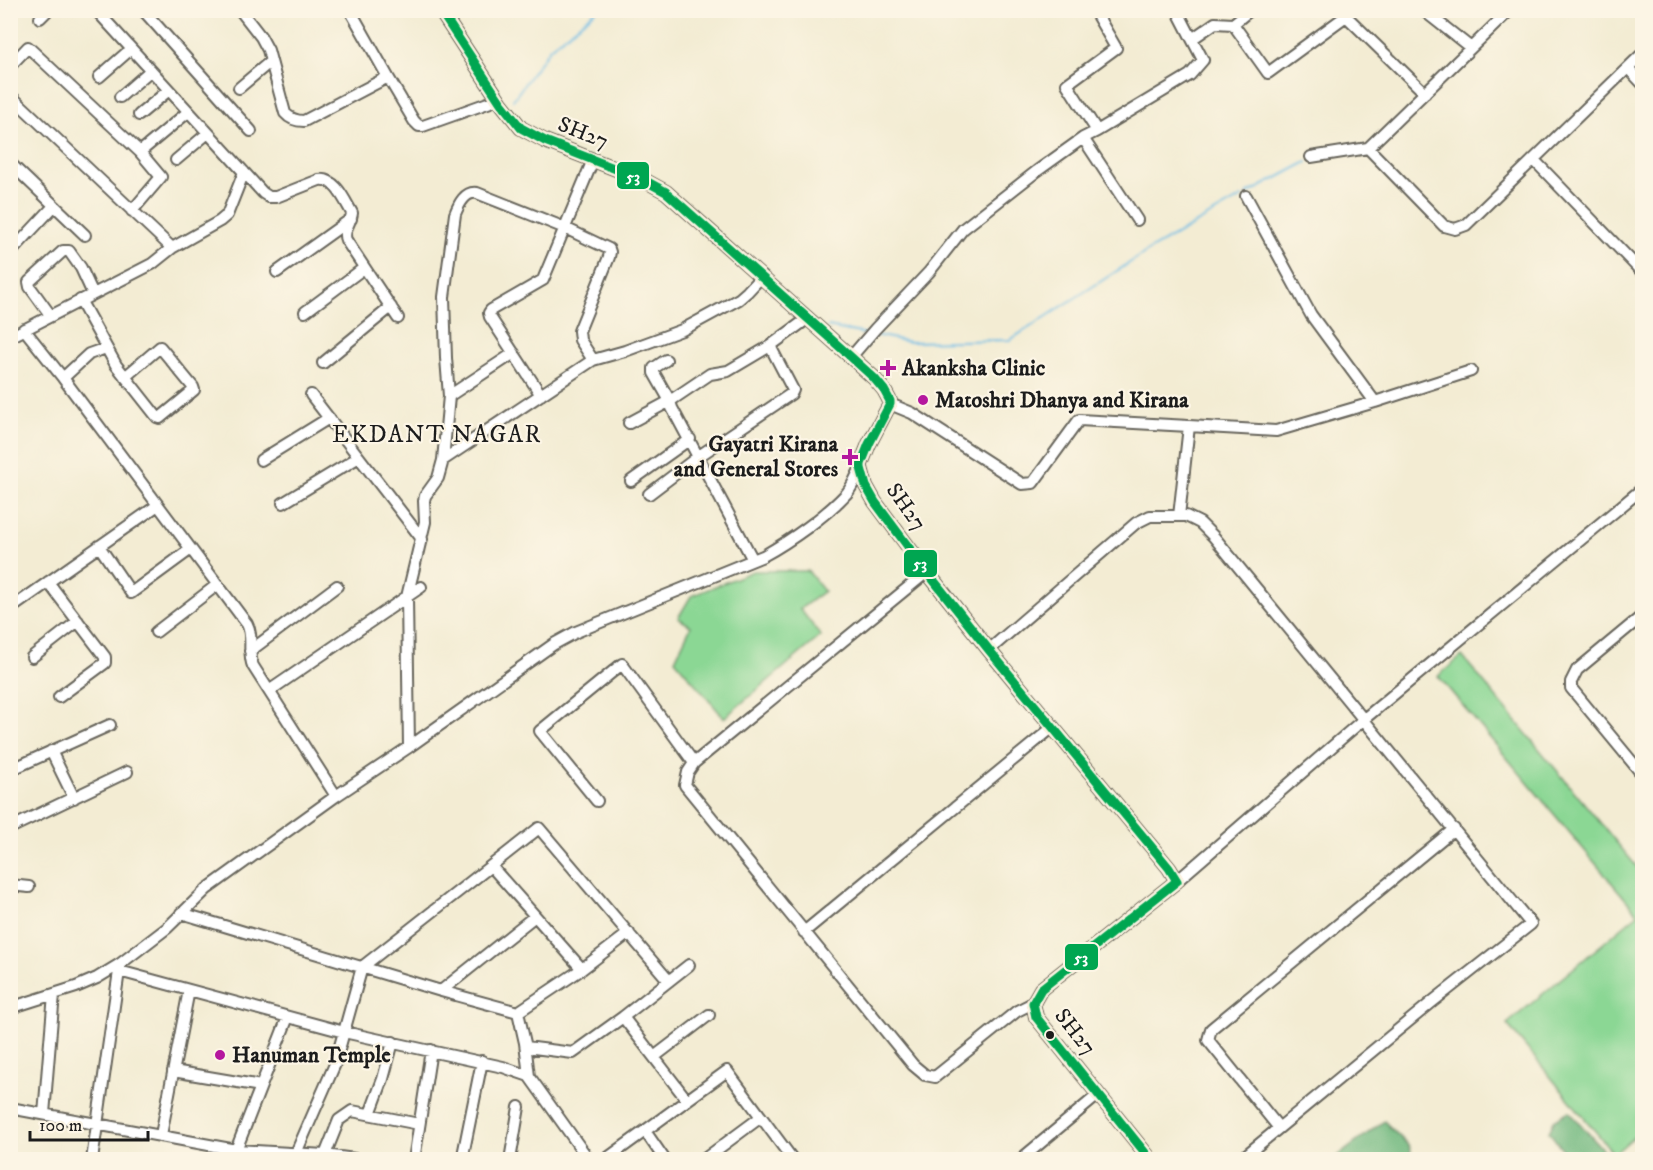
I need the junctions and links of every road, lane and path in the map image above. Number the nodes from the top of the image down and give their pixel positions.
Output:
1 (96, 10) edge
2 (143, 10) edge
3 (240, 10) edge
4 (350, 10) edge
5 (440, 10) edge
6 (1094, 10) edge
7 (1177, 10) edge
8 (1250, 10) edge
9 (1423, 10) edge
10 (1510, 10) edge
11 (1233, 24) junction
12 (1192, 39) junction
13 (1471, 48) junction
14 (131, 49) junction
15 (1642, 54) edge
16 (271, 61) junction
17 (10, 66) edge
18 (1628, 68) junction
19 (151, 70) junction
20 (99, 77) dead end
21 (388, 77) junction
22 (1642, 83) edge
23 (239, 88) dead end
24 (169, 90) junction
25 (1425, 93) junction
26 (10, 95) edge
27 (120, 97) dead end
28 (499, 99) junction
29 (188, 112) junction
30 (139, 115) dead end
31 (251, 130) dead end
32 (1097, 131) junction
33 (208, 133) junction
34 (1083, 138) junction
35 (1368, 148) junction
36 (140, 152) junction
37 (1311, 157) dead end
38 (176, 160) dead end
39 (593, 160) junction
40 (1534, 160) junction
41 (10, 163) edge
42 (244, 172) junction
43 (1246, 196) dead end
44 (54, 206) junction
45 (132, 211) junction
46 (351, 219) junction
47 (1137, 220) dead end
48 (565, 228) junction
49 (85, 235) dead end
50 (172, 248) junction
51 (10, 253) edge
52 (364, 268) junction
53 (277, 272) dead end
54 (1642, 272) edge
55 (761, 277) junction
56 (93, 294) junction
57 (80, 300) junction
58 (391, 307) junction
59 (305, 312) dead end
60 (51, 315) junction
61 (398, 318) dead end
62 (807, 319) junction
63 (24, 329) junction
64 (10, 337) edge
65 (770, 346) junction
66 (106, 348) junction
67 (514, 353) junction
68 (851, 357) junction
69 (593, 360) junction
70 (666, 360) dead end
71 (322, 363) dead end
72 (1471, 371) dead end
73 (125, 377) junction
74 (63, 378) junction
75 (311, 395) dead end
76 (541, 395) junction
77 (449, 396) junction
78 (670, 401) junction
79 (1375, 402) junction
80 (890, 404) junction
81 (329, 418) junction
82 (628, 423) dead end
83 (1189, 426) junction
84 (690, 439) junction
85 (699, 456) junction
86 (359, 458) junction
87 (261, 460) dead end
88 (443, 460) junction
89 (861, 468) junction
90 (631, 481) dead end
91 (866, 486) junction
92 (1642, 489) edge
93 (849, 492) junction
94 (649, 494) dead end
95 (283, 503) dead end
96 (158, 505) junction
97 (1179, 516) junction
98 (422, 539) junction
99 (99, 546) junction
100 (191, 549) junction
101 (753, 560) junction
102 (927, 572) junction
103 (48, 582) junction
104 (217, 585) junction
105 (337, 586) dead end
106 (420, 587) dead end
107 (10, 594) edge
108 (407, 597) junction
109 (14, 606) edge
110 (1642, 616) edge
111 (78, 621) junction
112 (156, 632) dead end
113 (989, 650) junction
114 (249, 651) junction
115 (32, 657) dead end
116 (269, 691) junction
117 (59, 697) dead end
118 (1364, 719) junction
119 (111, 724) dead end
120 (1053, 727) junction
121 (409, 747) junction
122 (51, 752) junction
123 (694, 764) junction
124 (10, 770) edge
125 (127, 772) dead end
126 (1642, 774) edge
127 (336, 796) junction
128 (74, 798) junction
129 (597, 801) dead end
130 (10, 828) edge
131 (1454, 829) junction
132 (491, 866) junction
133 (1177, 881) junction
134 (10, 885) edge
135 (29, 886) dead end
136 (181, 913) junction
137 (535, 916) junction
138 (804, 932) junction
139 (629, 933) junction
140 (690, 965) dead end
141 (120, 967) junction
142 (362, 967) junction
143 (582, 969) junction
144 (669, 981) junction
145 (189, 990) junction
146 (441, 991) junction
147 (54, 994) junction
148 (1033, 1003) junction
149 (10, 1008) edge
150 (518, 1012) junction
151 (709, 1015) dead end
152 (288, 1017) junction
153 (623, 1017) junction
154 (344, 1032) junction
155 (393, 1042) junction
156 (525, 1047) junction
157 (431, 1050) junction
158 (654, 1057) junction
159 (483, 1062) junction
160 (173, 1071) junction
161 (529, 1077) junction
162 (261, 1086) junction
163 (1098, 1095) junction
164 (687, 1100) junction
165 (519, 1107) dead end
166 (10, 1108) edge
167 (44, 1114) junction
168 (370, 1114) junction
169 (761, 1117) junction
170 (97, 1124) junction
171 (420, 1124) junction
172 (1279, 1128) junction
173 (645, 1131) junction
174 (161, 1135) junction
175 (236, 1150) junction
176 (296, 1153) junction
177 (325, 1155) junction
178 (612, 1158) edge
179 (92, 1160) edge
180 (362, 1160) edge
181 (414, 1160) edge
182 (462, 1160) edge
183 (510, 1160) edge
184 (589, 1160) edge
185 (665, 1160) edge
186 (703, 1160) edge
187 (793, 1160) edge
188 (1020, 1160) edge
189 (1151, 1160) edge
190 (1240, 1160) edge

1 - 14 street
2 - 31 street
3 - 16 street
4 - 21 street
5 - 28 main road, SH27 / SH27
6 - 32 street
7 - 12 street
8 - 11 street
9 - 13 street
10 - 13 street
11 - 12 street
11 - 25 street
12 - 32 street
13 - 25 street
14 - 19 street
14 - 20 street
15 - 18 street
16 - 21 street
16 - 23 street
17 - 36 street
18 - 22 street
18 - 40 street
19 - 24 street
19 - 27 street
21 - 28 street
24 - 29 street
24 - 30 street
25 - 35 street
26 - 45 street
28 - 39 main road, SH27 / SH27
29 - 33 street
29 - 36 street
32 - 34 street
33 - 38 street
33 - 42 street
34 - 47 street
34 - 68 street
35 - 37 street
35 - 40 street
36 - 45 street
39 - 48 street
39 - 55 main road, SH27 / SH27
40 - 54 street
41 - 44 street
42 - 46 street
42 - 50 street
43 - 79 street
44 - 49 street
44 - 51 street
45 - 50 street
46 - 52 street
46 - 53 street
48 - 67 street
48 - 69 street
48 - 77 street
50 - 56 street
52 - 58 street
52 - 59 street
55 - 62 main road, SH27 / SH27
55 - 69 street
56 - 57 street
56 - 60 street
57 - 60 street
57 - 66 street
58 - 61 street
58 - 71 street
60 - 63 street
62 - 65 street
62 - 68 main road, SH27 / SH27
63 - 64 street
63 - 74 street
65 - 78 street
65 - 85 street
66 - 73 street
66 - 74 street
67 - 76 street
67 - 77 street
68 - 80 main road, SH27 / SH27
69 - 76 street
70 - 78 street
72 - 79 street
73 - 73 street
74 - 96 street
75 - 81 street
76 - 88 street
77 - 88 street
78 - 82 street
78 - 84 street
79 - 83 street
80 - 83 street
80 - 89 main road, SH27 / SH27
81 - 86 street
81 - 87 street
83 - 97 street
84 - 85 street
84 - 90 street
85 - 94 street
85 - 101 street
86 - 95 street
86 - 98 street
88 - 98 street
89 - 91 main road, SH27 / SH27
89 - 93 street
91 - 93 street
91 - 102 main road, SH27 / SH27
92 - 118 street
93 - 101 street
96 - 99 street
96 - 100 street
97 - 113 street
97 - 118 street
98 - 108 street
99 - 100 street
99 - 103 street
100 - 104 street
101 - 121 street
102 - 113 main road, SH27 / SH27
102 - 123 street
103 - 109 street
103 - 111 street
104 - 112 street
104 - 114 street
105 - 114 street
106 - 108 street
107 - 109 street
108 - 116 street
108 - 121 street
110 - 126 street
111 - 115 street
111 - 117 street
113 - 120 main road, SH27 / SH27
114 - 116 street
116 - 127 street
118 - 131 street
118 - 133 street
119 - 122 street
120 - 133 main road, SH27 / SH27
120 - 138 street
121 - 127 street
122 - 124 street
122 - 128 street
123 - 129 street
123 - 138 street
125 - 128 street
127 - 136 street
128 - 130 street
131 - 172 street
131 - 172 street
132 - 137 street
132 - 139 street
132 - 142 street
133 - 148 main road, SH27 / SH27
134 - 135 street
136 - 141 street
136 - 142 street
137 - 143 street
137 - 146 street
138 - 148 street
139 - 143 street
139 - 144 street
140 - 144 street
141 - 145 street
141 - 147 street
141 - 170 street
142 - 146 street
142 - 154 street
143 - 150 street
144 - 153 street
145 - 152 street
145 - 160 street
146 - 150 street
147 - 149 street
147 - 167 street
148 - 163 main road, SH27 / SH27
150 - 156 street
151 - 158 street
152 - 154 street
152 - 162 street
153 - 156 street
153 - 158 street
154 - 155 street
154 - 176 street
155 - 157 street
155 - 168 street
156 - 161 street
157 - 159 street
157 - 171 street
158 - 164 street
159 - 161 street
159 - 182 street
160 - 162 street
160 - 174 street
161 - 184 street
162 - 175 street
163 - 188 street
163 - 189 main road, SH27 / SH27
164 - 169 street
164 - 173 street
165 - 183 street
166 - 167 street
167 - 170 street
168 - 171 street
168 - 177 street
169 - 186 street
169 - 187 street
170 - 174 street
170 - 179 street
171 - 181 street
172 - 190 street
173 - 178 street
173 - 185 street
174 - 175 street
175 - 176 street
176 - 177 street
177 - 180 street

